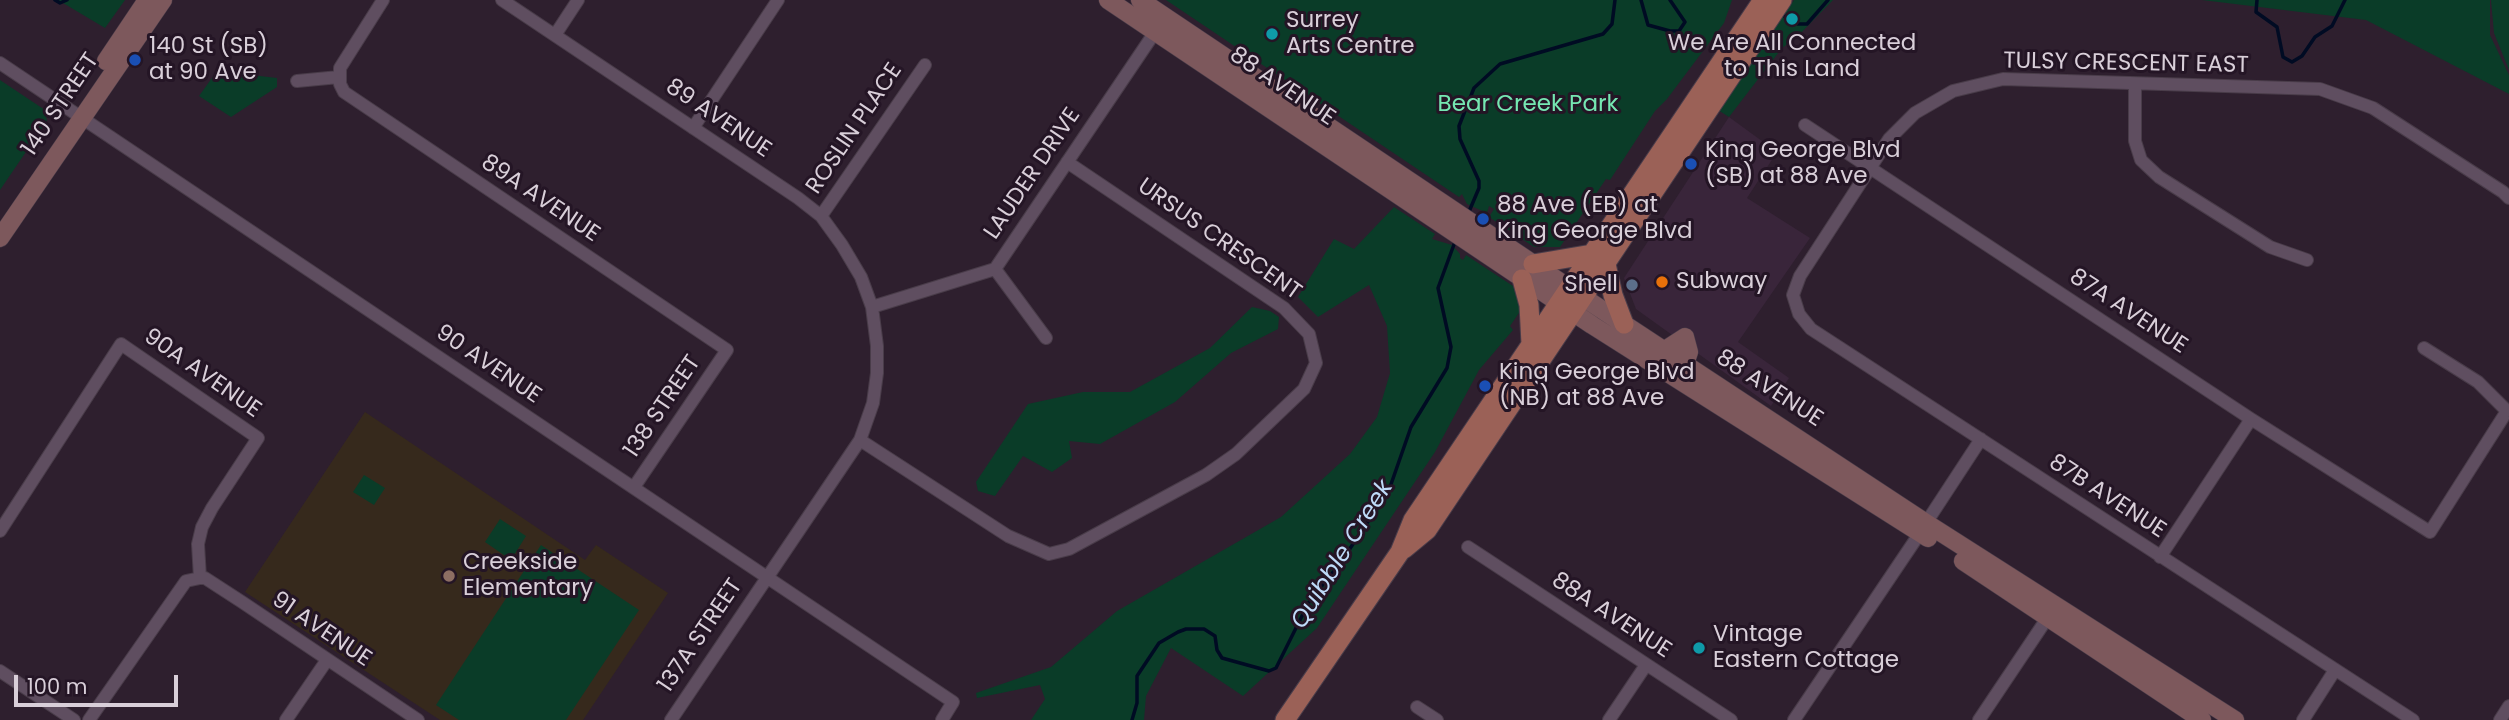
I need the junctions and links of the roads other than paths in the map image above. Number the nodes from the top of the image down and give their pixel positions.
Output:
1 (147, 0) edge
2 (163, 0) edge
3 (383, 0) edge
4 (502, 0) edge
5 (578, 0) edge
6 (778, 0) edge
7 (1108, 0) edge
8 (1140, 0) edge
9 (1763, 0) edge
10 (1782, 0) edge
11 (1179, 27) junction
12 (1753, 29) junction
13 (1155, 32) junction
14 (555, 35) junction
15 (0, 63) edge
16 (925, 65) dead end
17 (339, 76) junction
18 (297, 81) dead end
19 (2135, 84) junction
20 (77, 115) junction
21 (1805, 125) dead end
22 (693, 128) junction
23 (1067, 162) junction
24 (1869, 169) junction
25 (2509, 198) edge
26 (821, 216) junction
27 (0, 220) edge
28 (1461, 227) junction
29 (0, 238) edge
30 (1599, 259) junction
31 (2307, 260) dead end
32 (995, 268) junction
33 (1527, 271) junction
34 (1793, 296) joint
35 (1571, 300) junction
36 (872, 307) junction
37 (1624, 324) junction
38 (1046, 338) dead end
39 (1531, 344) junction
40 (2424, 348) dead end
41 (727, 350) joint
42 (2508, 411) edge
43 (2251, 419) junction
44 (1981, 439) junction
45 (860, 440) junction
46 (634, 487) junction
47 (1923, 528) junction
48 (0, 531) edge
49 (1468, 547) dead end
50 (1400, 552) junction
51 (2160, 557) junction
52 (767, 576) junction
53 (200, 578) junction
54 (2048, 617) junction
55 (327, 660) junction
56 (1646, 665) junction
57 (2335, 670) junction
58 (0, 671) edge
59 (2509, 706) edge
60 (1417, 707) dead end
61 (74, 720) edge
62 (89, 720) edge
63 (286, 720) edge
64 (418, 720) edge
65 (671, 720) edge
66 (942, 720) edge
67 (1285, 720) edge
68 (1437, 720) edge
69 (1609, 720) edge
70 (1731, 720) edge
71 (1794, 720) edge
72 (1979, 720) edge
73 (2202, 720) edge
74 (2235, 720) edge
75 (2303, 720) edge
76 (2413, 720) edge
77 (2500, 720) edge

1 - 20 main road, 140 STREET
2 - 20 main road, 140 STREET
3 - 17 street
4 - 14 street, 89 AVENUE
5 - 14 street
6 - 22 street
7 - 13 main road, 88 AVENUE
8 - 11 main road, 88 AVENUE
9 - 12 main road
10 - 12 main road
11 - 13 main road
11 - 28 main road, 88 AVENUE
12 - 30 main road
13 - 23 street, LAUDER DRIVE
13 - 28 main road, 88 AVENUE
14 - 22 street, 89 AVENUE
15 - 20 street, 90 AVENUE
16 - 26 street, ROSLIN PLACE
17 - 18 street
17 - 41 street, 89A AVENUE
19 - 24 street, TULSY CRESCENT EAST
19 - 25 street, TULSY CRESCENT EAST
19 - 31 street
20 - 27 main road, 140 STREET
20 - 29 main road, 140 STREET
20 - 46 street, 90 AVENUE
21 - 24 street, 87A AVENUE
22 - 26 street, 89 AVENUE
23 - 32 street, LAUDER DRIVE
23 - 45 street, URSUS CRESCENT
24 - 34 street, TULSY CRESCENT EAST
24 - 43 street, 87A AVENUE
26 - 36 street, 89 AVENUE
28 - 33 main road, 88 AVENUE
30 - 33 main road
30 - 35 main road
30 - 37 main road
32 - 36 street, LAUDER DRIVE
32 - 38 street
33 - 35 main road, 88 AVENUE
33 - 39 main road
34 - 44 street, 87B AVENUE
35 - 37 main road, 88 AVENUE
35 - 39 main road
35 - 47 main road, 88 AVENUE
35 - 50 main road
36 - 45 street, 89 AVENUE
37 - 47 main road, 88 AVENUE
39 - 50 main road
40 - 42 street
41 - 46 street, 138 STREET
42 - 43 street, 87A AVENUE
43 - 51 street
44 - 47 street
44 - 51 street, 87B AVENUE
45 - 52 street, 137A STREET
46 - 52 street, 90 AVENUE
47 - 54 main road, 88 AVENUE
47 - 71 street
47 - 74 main road, 88 AVENUE
48 - 53 street, 90A AVENUE
49 - 56 street, 88A AVENUE
50 - 67 main road
51 - 57 street, 87B AVENUE
52 - 65 street, 137A STREET
52 - 66 street, 90 AVENUE
53 - 55 street, 91 AVENUE
53 - 62 street
54 - 72 street
54 - 73 main road, 88 AVENUE
55 - 63 street
55 - 64 street, 91 AVENUE
56 - 69 street
56 - 70 street, 88A AVENUE
57 - 75 street
57 - 76 street, 87B AVENUE
58 - 61 street
59 - 77 street
60 - 68 street

